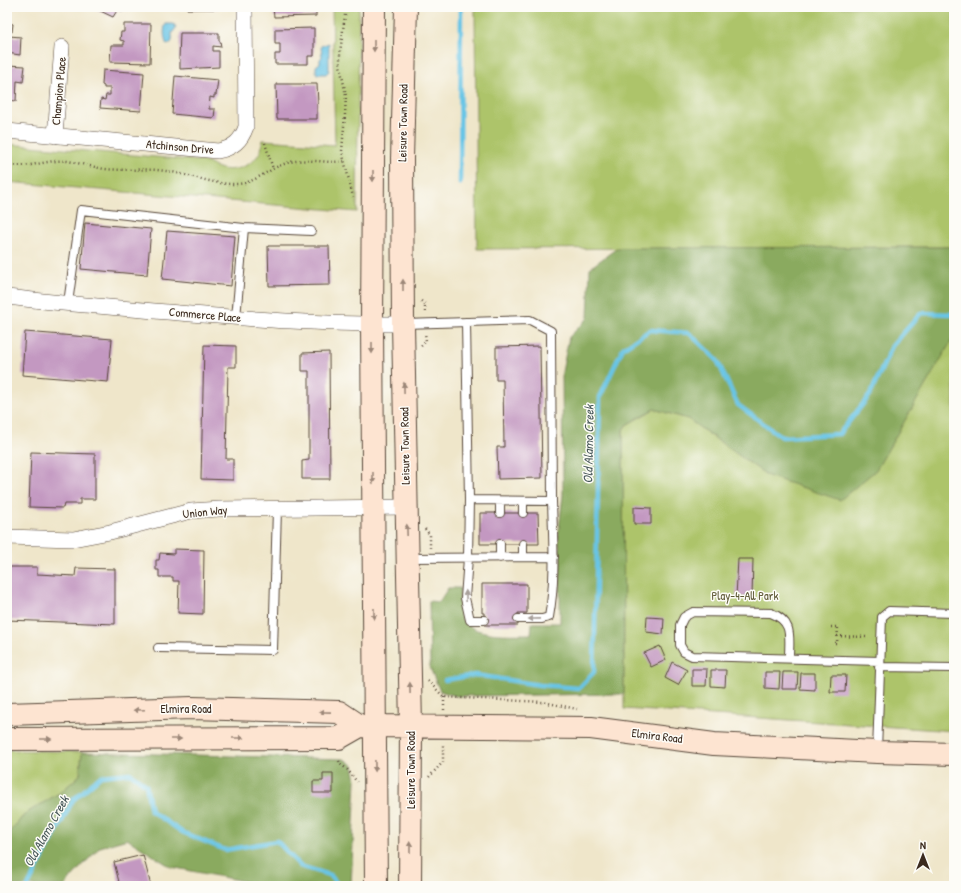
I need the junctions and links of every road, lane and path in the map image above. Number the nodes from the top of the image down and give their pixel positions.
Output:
1 (245, 7) edge
2 (346, 7) edge
3 (374, 7) edge
4 (406, 7) edge
5 (62, 47) dead end
6 (7, 132) edge
7 (55, 136) junction
8 (265, 143) dead end
9 (344, 161) junction
10 (7, 164) edge
11 (273, 168) junction
12 (352, 197) dead end
13 (244, 228) junction
14 (311, 231) dead end
15 (7, 297) edge
16 (68, 303) junction
17 (236, 318) junction
18 (466, 322) junction
19 (372, 324) junction
20 (403, 324) junction
21 (469, 500) junction
22 (500, 501) junction
23 (523, 501) junction
24 (552, 501) junction
25 (407, 507) junction
26 (373, 508) junction
27 (277, 509) junction
28 (500, 513) dead end
29 (523, 513) dead end
30 (7, 537) edge
31 (500, 544) dead end
32 (523, 544) dead end
33 (523, 557) junction
34 (554, 557) junction
35 (408, 558) junction
36 (468, 558) junction
37 (500, 558) junction
38 (954, 613) edge
39 (518, 619) dead end
40 (484, 620) dead end
41 (831, 627) dead end
42 (837, 636) junction
43 (868, 637) dead end
44 (834, 643) dead end
45 (158, 648) dead end
46 (789, 658) junction
47 (880, 664) junction
48 (954, 668) edge
49 (7, 714) edge
50 (367, 726) junction
51 (411, 727) junction
52 (7, 739) edge
53 (877, 752) junction
54 (954, 754) edge
55 (339, 760) dead end
56 (360, 786) dead end
57 (376, 886) edge
58 (410, 886) edge

1 - 7 street, Atchinson Drive
2 - 9 path
3 -> 19 main road
20 -> 4 main road, Leisure Town Road
5 - 7 street, Champion Place
6 - 7 street, Atchinson Drive
8 - 11 path
9 - 11 path
9 - 12 path
10 - 11 path
13 - 14 lane
13 - 16 lane
13 - 17 lane
15 - 16 street, Commerce Place
16 - 17 street, Commerce Place
17 - 19 street, Commerce Place
18 - 20 lane
18 - 21 lane
18 - 24 lane
19 - 20 street, Commerce Place
19 -> 26 main road
25 -> 20 main road, Leisure Town Road
21 - 22 lane
21 - 36 lane
22 - 23 lane
22 - 28 lane
23 - 24 lane
23 - 29 lane
24 - 34 lane
25 - 26 street, Union Way
35 -> 25 main road, Leisure Town Road
26 - 27 street, Union Way
26 -> 50 main road
27 - 30 street, Union Way
27 - 45 lane
31 - 37 lane
32 - 33 lane
33 - 34 lane
33 - 37 lane
34 -> 39 lane
35 - 36 lane
51 -> 35 main road, Leisure Town Road
36 - 37 lane
40 -> 36 lane
38 - 47 lane
41 - 42 path
42 - 43 path
42 - 44 path
46 - 46 lane
46 - 47 lane
47 - 48 lane
47 - 53 lane
50 -> 49 main road, Elmira Road
50 - 51 main road, Elmira Road
52 -> 50 main road, Elmira Road
50 -> 57 main road
51 - 53 main road, Elmira Road
58 -> 51 main road, Leisure Town Road
53 - 54 main road, Elmira Road
55 - 56 path

